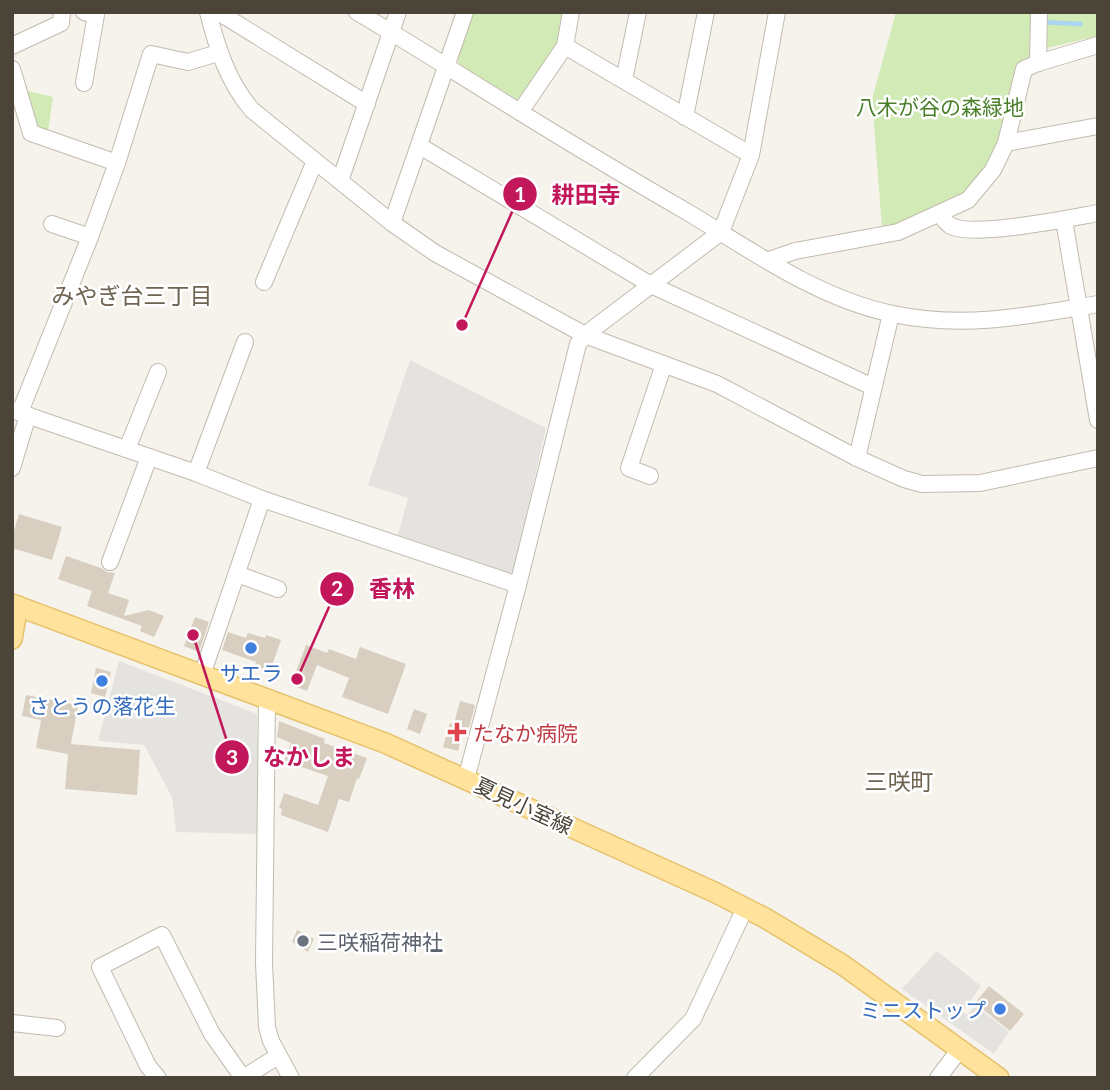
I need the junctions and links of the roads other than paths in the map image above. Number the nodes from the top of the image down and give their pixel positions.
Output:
1 (62, 12) edge
2 (84, 12) edge
3 (208, 12) edge
4 (218, 12) edge
5 (357, 12) edge
6 (398, 12) edge
7 (465, 12) edge
8 (570, 12) edge
9 (638, 12) edge
10 (706, 12) edge
11 (777, 12) edge
12 (1039, 12) edge
13 (392, 32) junction
14 (1098, 45) edge
15 (12, 46) edge
16 (565, 46) junction
17 (218, 53) junction
18 (1038, 63) junction
19 (447, 66) junction
20 (12, 69) edge
21 (624, 80) junction
22 (84, 83) dead end
23 (367, 104) junction
24 (520, 112) junction
25 (685, 117) junction
26 (1098, 126) edge
27 (1006, 143) junction
28 (420, 146) junction
29 (751, 155) junction
30 (315, 161) junction
31 (117, 163) junction
32 (340, 181) junction
33 (1098, 213) edge
34 (940, 215) junction
35 (1064, 220) junction
36 (392, 223) junction
37 (52, 224) dead end
38 (721, 232) junction
39 (90, 237) junction
40 (769, 260) junction
41 (264, 282) dead end
42 (650, 285) junction
43 (1098, 304) edge
44 (1079, 307) junction
45 (891, 314) junction
46 (585, 335) junction
47 (245, 342) dead end
48 (664, 364) junction
49 (158, 372) dead end
50 (1095, 384) edge
51 (873, 387) junction
52 (20, 412) edge
53 (1098, 419) edge
54 (127, 449) junction
55 (149, 457) junction
56 (857, 458) junction
57 (1098, 458) edge
58 (12, 468) edge
59 (196, 473) junction
60 (650, 476) dead end
61 (262, 499) junction
62 (110, 562) dead end
63 (237, 574) junction
64 (518, 585) junction
65 (278, 589) dead end
66 (15, 605) edge
67 (12, 639) edge
68 (202, 675) junction
69 (267, 698) junction
70 (466, 779) junction
71 (745, 908) junction
72 (12, 1023) edge
73 (57, 1028) dead end
74 (960, 1049) junction
75 (278, 1056) junction
76 (159, 1078) edge
77 (243, 1078) edge
78 (291, 1078) edge
79 (635, 1078) edge
80 (938, 1078) edge
81 (999, 1078) edge

1 - 15 street
2 - 22 street
3 - 17 street
4 - 23 street
5 - 13 street
6 - 13 street
7 - 19 street
8 - 16 street
9 - 21 street
10 - 25 street
11 - 29 street
12 - 18 street
13 - 19 street
13 - 23 street
14 - 18 street
16 - 21 street
16 - 24 street
17 - 30 street
17 - 31 street
18 - 27 street
19 - 24 street
19 - 28 street
20 - 31 street
21 - 25 street
23 - 32 street
24 - 38 street
25 - 29 street
26 - 27 street
27 - 34 street
28 - 36 street
28 - 42 street
29 - 38 street
30 - 32 street
30 - 41 street
31 - 39 street
32 - 36 street
33 - 35 street
34 - 35 street
34 - 40 street
35 - 44 street
36 - 46 street
37 - 39 street
38 - 40 street
38 - 42 street
39 - 52 street
40 - 45 street
42 - 46 street
42 - 51 street
43 - 44 street
44 - 45 street
44 - 50 street
45 - 51 street
46 - 48 street
46 - 64 street
47 - 59 street
48 - 56 street
48 - 60 street
49 - 54 street
50 - 53 street
51 - 56 street
52 - 54 street
52 - 58 street
54 - 55 street
55 - 59 street
55 - 62 street
56 - 57 street
59 - 61 street
61 - 63 street
61 - 64 street
63 - 65 street
63 - 68 street
64 - 70 street
66 - 67 main road
66 - 68 main road, 夏見小室線
68 - 69 main road, 夏見小室線
69 - 70 main road, 夏見小室線
69 - 75 street
70 - 71 main road, 夏見小室線
71 - 74 main road, 夏見小室線
71 - 79 street
72 - 73 street
74 - 80 street
74 - 81 main road, 夏見小室線
75 - 77 street
75 - 78 street
76 - 77 street

